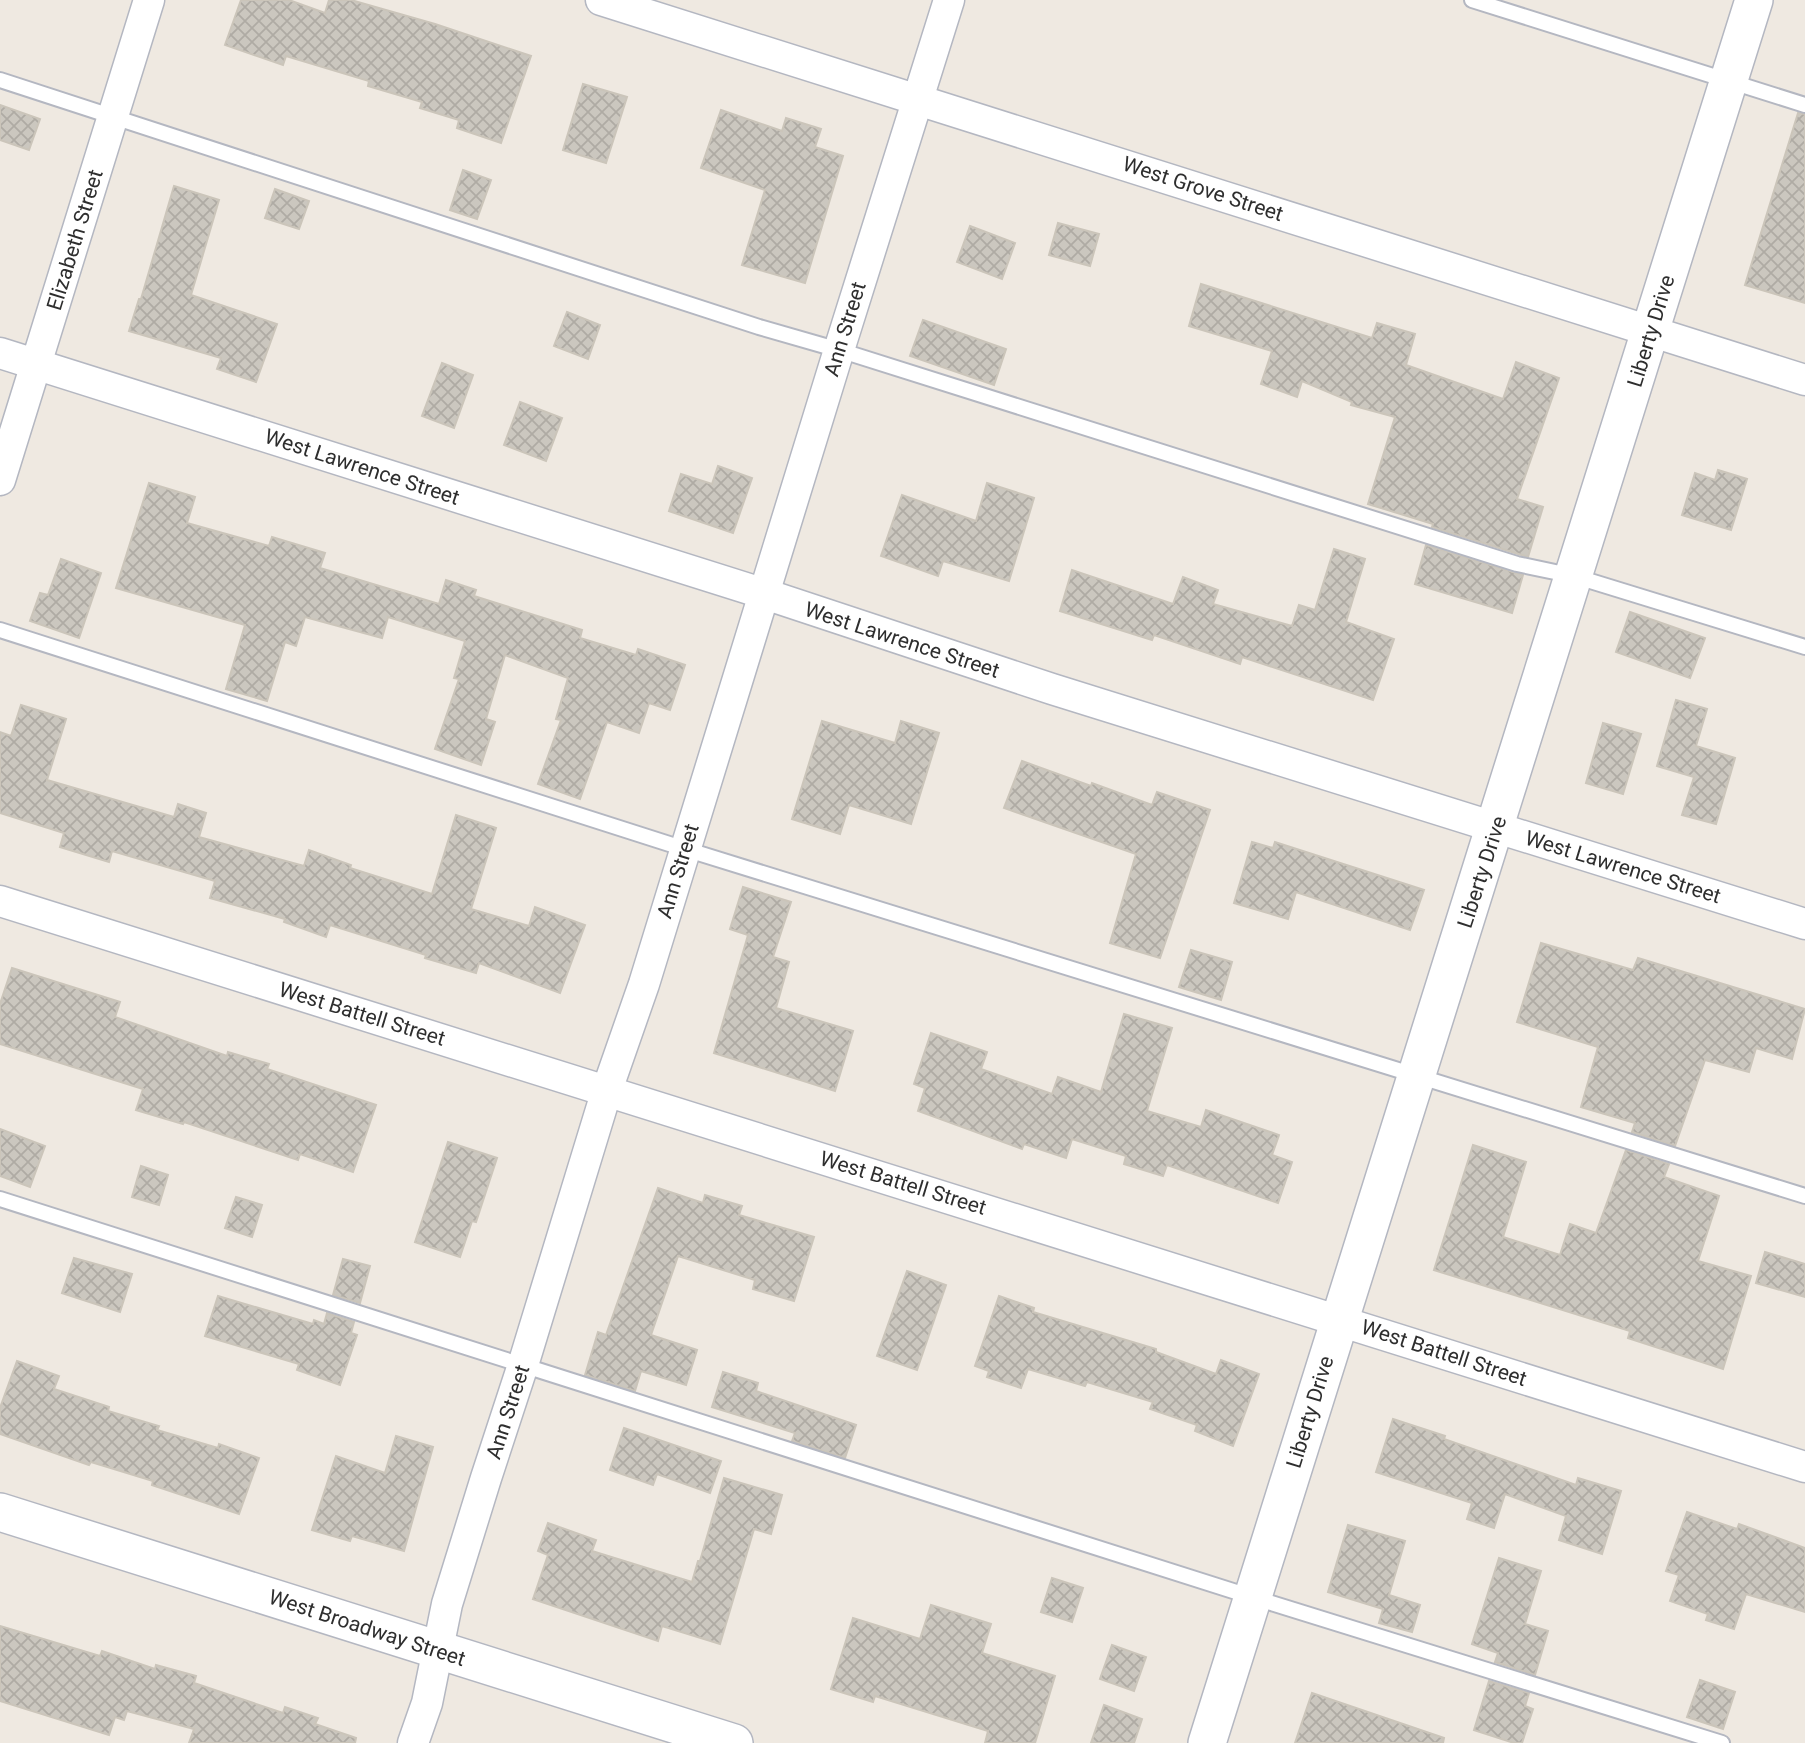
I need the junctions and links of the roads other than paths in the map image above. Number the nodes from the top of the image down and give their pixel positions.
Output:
1 (149, 0) edge
2 (601, 0) edge
3 (949, 0) edge
4 (1472, 0) edge
5 (1754, 0) edge
6 (0, 80) edge
7 (1728, 82) junction
8 (919, 99) junction
9 (1805, 105) edge
10 (113, 116) junction
11 (1651, 332) junction
12 (839, 350) junction
13 (0, 353) edge
14 (37, 364) junction
15 (1805, 380) edge
16 (0, 480) edge
17 (1574, 576) junction
18 (765, 594) junction
19 (0, 630) edge
20 (1805, 647) edge
21 (1496, 827) junction
22 (685, 849) junction
23 (0, 901) edge
24 (1805, 924) edge
25 (1417, 1075) junction
26 (607, 1090) junction
27 (1805, 1196) edge
28 (0, 1199) edge
29 (1339, 1320) junction
30 (523, 1365) junction
31 (1805, 1467) edge
32 (0, 1512) edge
33 (1252, 1597) junction
34 (436, 1650) junction
35 (689, 1736) edge
36 (413, 1743) edge
37 (734, 1743) edge
38 (1207, 1743) edge
39 (1722, 1743) edge

1 - 10 street, Elizabeth Street
2 - 8 street, West Grove Street
3 - 8 street, Ann Street
4 - 7 lane
5 - 7 street, Liberty Drive
6 - 10 lane
7 - 9 lane
7 - 11 street, Liberty Drive
8 - 11 street, West Grove Street
8 - 12 street, Ann Street
10 - 12 lane
10 - 14 street, Elizabeth Street
11 - 15 street, West Grove Street
11 - 17 street, Liberty Drive
12 - 17 lane
12 - 18 street, Ann Street
13 - 14 street, West Lawrence Street
14 - 16 street, Elizabeth Street
14 - 18 street, West Lawrence Street
17 - 20 lane
17 - 21 street, Liberty Drive
18 - 21 street, West Lawrence Street
18 - 22 street, Ann Street
19 - 22 lane
21 - 24 street, West Lawrence Street
21 - 25 street, Liberty Drive
22 - 25 lane
22 - 26 street, Ann Street
23 - 26 street, West Battell Street
25 - 27 lane
25 - 29 street, Liberty Drive
26 - 29 street, West Battell Street
26 - 30 street, Ann Street
28 - 30 lane
29 - 31 street, West Battell Street
29 - 33 street, Liberty Drive
30 - 33 lane
30 - 34 street, Ann Street
32 - 34 street, West Broadway Street
33 - 38 street, Liberty Drive
33 - 39 lane
34 - 35 street, West Broadway Street
34 - 36 street, Ann Street
35 - 37 street, West Broadway Street

